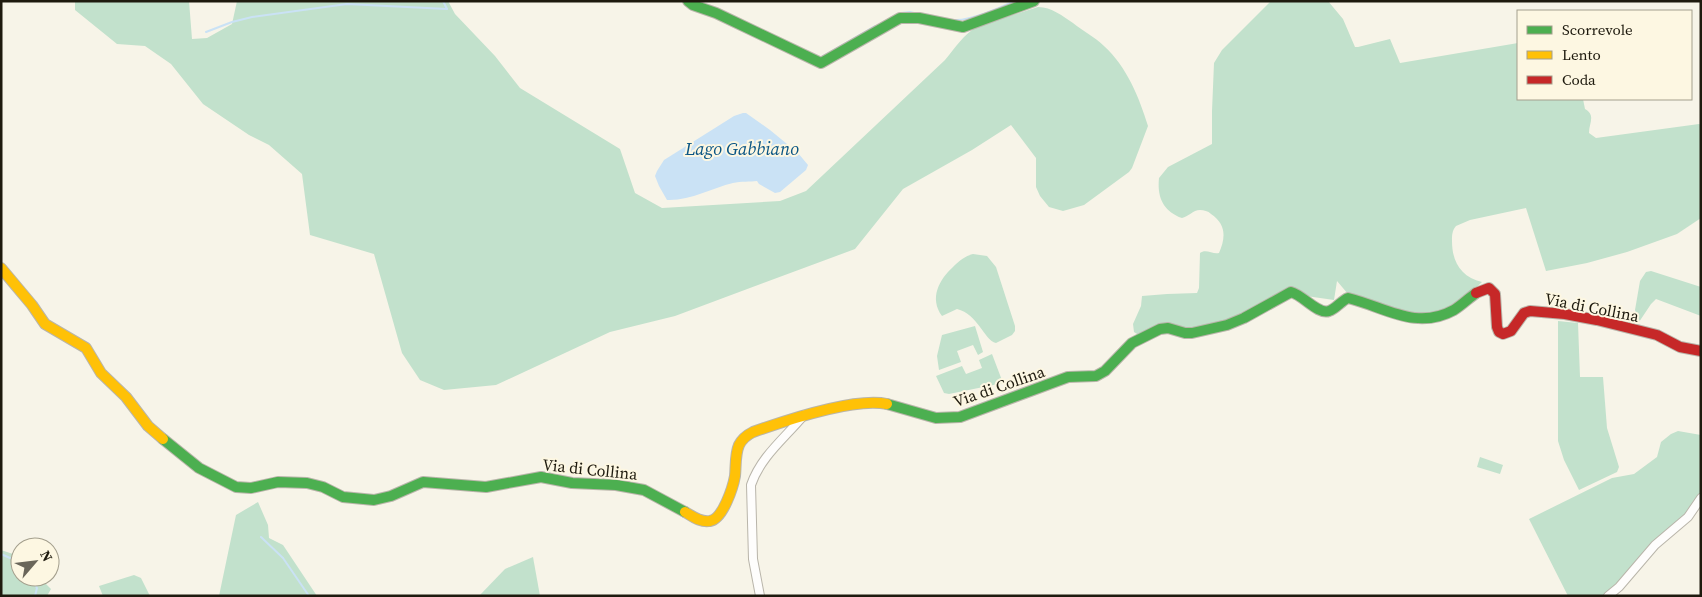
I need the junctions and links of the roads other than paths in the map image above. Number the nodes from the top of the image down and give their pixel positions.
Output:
1 (688, 1) edge
2 (1034, 1) edge
3 (1, 268) edge
4 (1701, 351) edge
5 (804, 415) junction
6 (1701, 498) edge
7 (760, 596) edge
8 (1608, 596) edge

1 - 2 street
3 - 5 street, Via di Collina
4 - 5 street, Via di Collina
5 - 7 street
6 - 8 street

